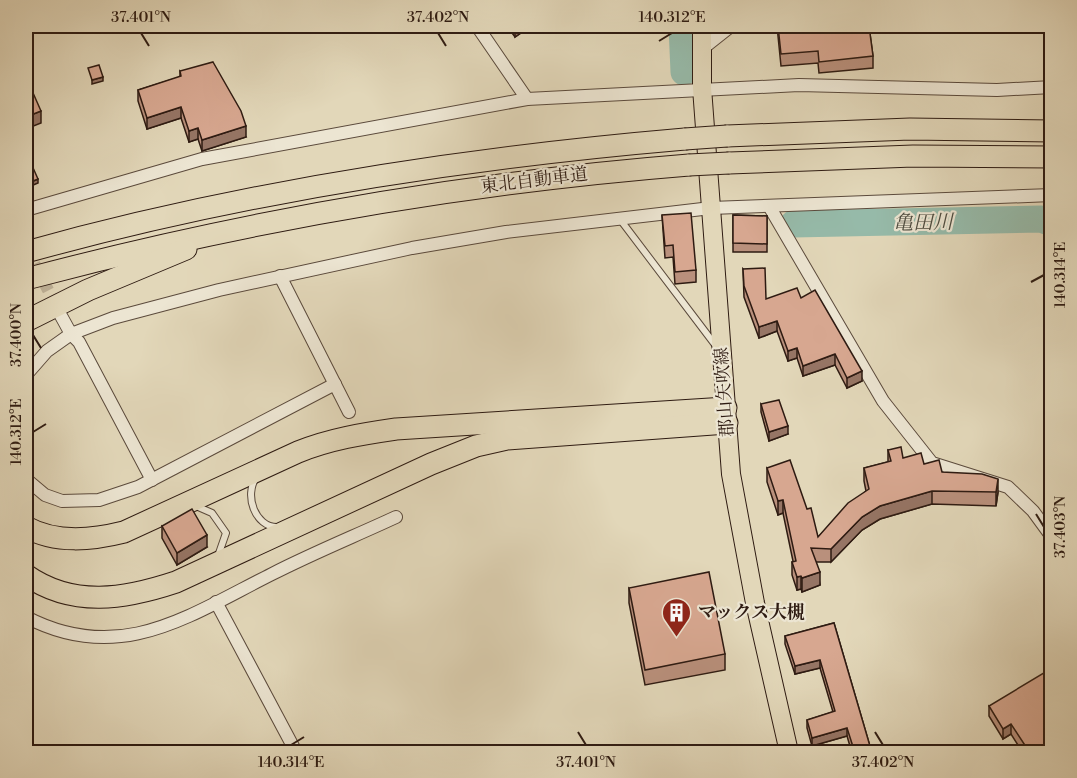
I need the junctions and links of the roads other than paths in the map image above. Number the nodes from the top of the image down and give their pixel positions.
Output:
1 (477, 26) edge
2 (702, 26) edge
3 (731, 26) edge
4 (702, 49) junction
5 (1052, 87) edge
6 (702, 88) junction
7 (527, 99) junction
8 (1052, 131) edge
9 (1052, 157) edge
10 (1052, 195) edge
11 (769, 206) junction
12 (711, 208) junction
13 (26, 210) edge
14 (620, 218) junction
15 (230, 229) junction
16 (26, 252) edge
17 (280, 276) junction
18 (26, 279) edge
19 (60, 314) tunnel mouth
20 (26, 321) edge
21 (71, 334) junction
22 (722, 353) junction
23 (26, 375) edge
24 (335, 384) junction
25 (349, 412) dead end
26 (726, 415) junction
27 (264, 467) junction
28 (26, 479) edge
29 (152, 480) junction
30 (174, 509) junction
31 (396, 517) dead end
32 (304, 524) junction
33 (26, 526) edge
34 (1052, 537) edge
35 (202, 570) junction
36 (26, 575) edge
37 (216, 602) junction
38 (26, 617) edge
39 (296, 753) edge
40 (789, 753) edge

1 - 7 street
2 - 4 main road, 郡山矢吹線
3 - 4 street
4 - 6 main road, 郡山矢吹線
5 - 6 street
6 - 7 street
6 - 12 main road, 郡山矢吹線
7 - 13 street
8 - 16 highway, 東北自動車道, bridge
9 - 15 highway, 東北自動車道, bridge
10 - 11 street
11 - 12 street
11 - 34 street
12 - 14 street
12 - 22 main road, 郡山矢吹線
14 - 17 street
14 - 22 lane
15 - 18 highway, 東北自動車道
15 - 20 highway
17 - 21 street
17 - 24 street
19 - 21 street
21 - 23 street
21 - 29 street
22 - 26 main road, 郡山矢吹線
24 - 25 street
24 - 29 street
26 - 27 highway
26 - 32 highway
26 - 40 main road, 郡山矢吹線
27 - 30 highway
27 - 32 lane
28 - 29 street
30 - 33 highway
30 - 35 lane
31 - 37 street
32 - 35 highway
35 - 36 highway
37 - 38 street
37 - 39 street

